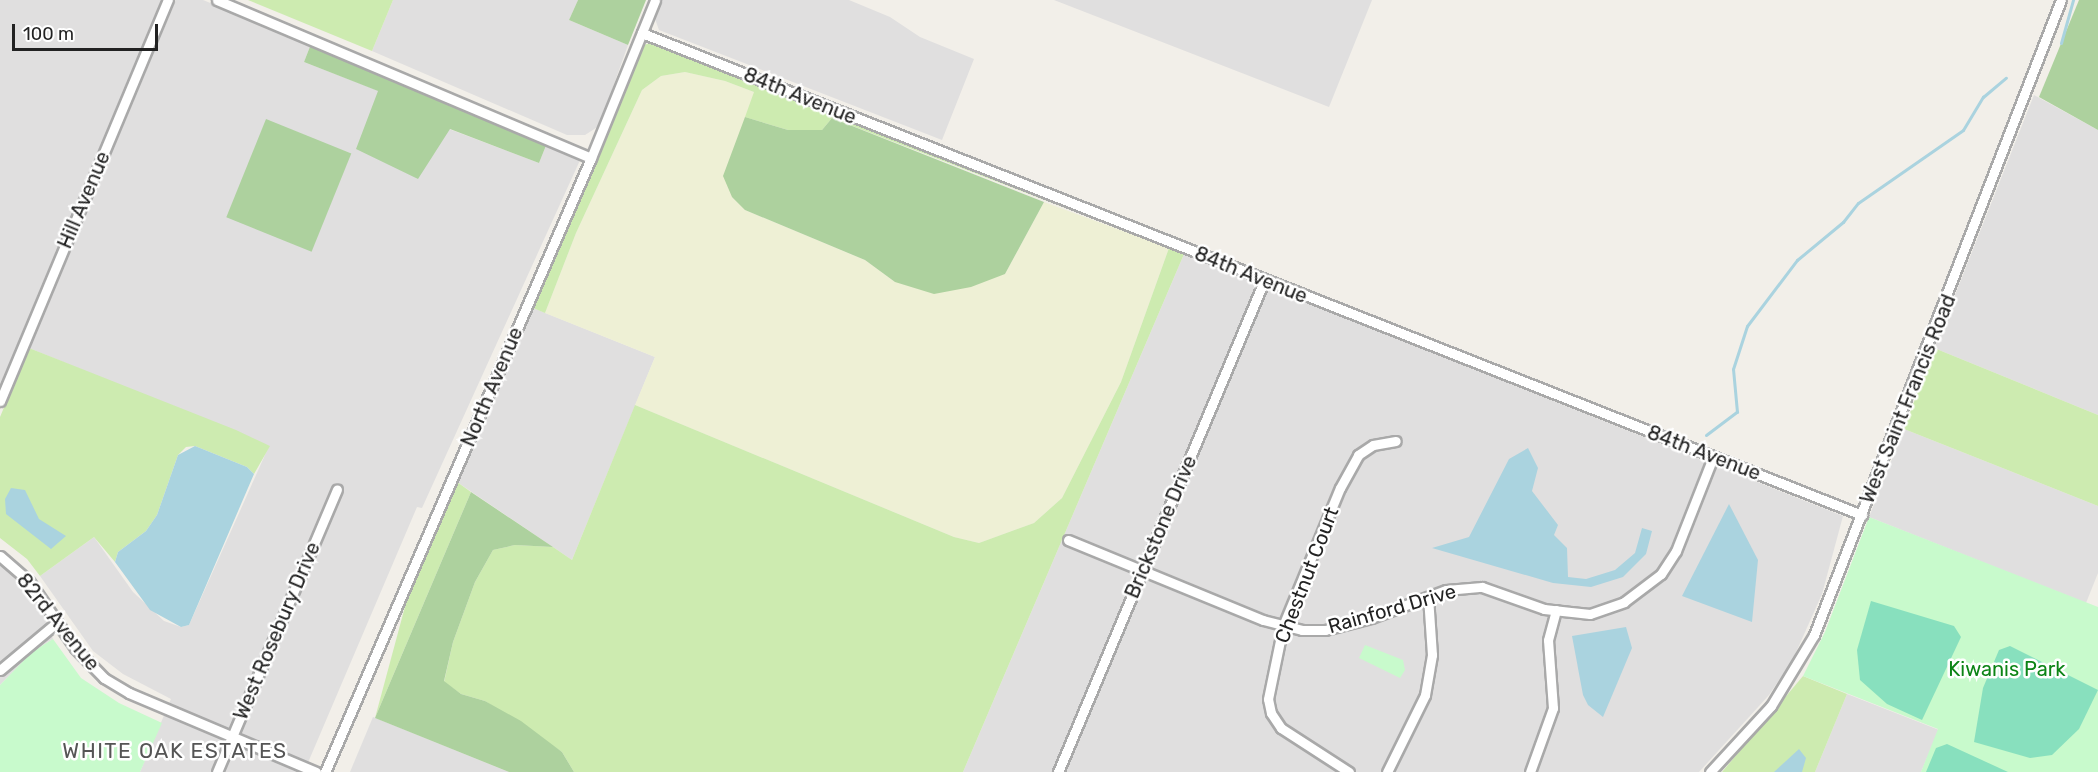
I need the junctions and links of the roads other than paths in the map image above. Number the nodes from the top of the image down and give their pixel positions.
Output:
1 (168, 0) edge
2 (217, 0) edge
3 (655, 0) edge
4 (2061, 0) edge
5 (642, 33) junction
6 (591, 158) junction
7 (1264, 280) junction
8 (0, 401) edge
9 (1396, 441) dead end
10 (1713, 457) junction
11 (337, 489) dead end
12 (1862, 515) junction
13 (1068, 540) dead end
14 (0, 556) edge
15 (1143, 571) junction
16 (1428, 597) junction
17 (1556, 610) junction
18 (56, 623) junction
19 (1283, 626) junction
20 (0, 670) edge
21 (232, 736) junction
22 (217, 772) edge
23 (316, 772) edge
24 (325, 772) edge
25 (1058, 772) edge
26 (1349, 772) edge
27 (1387, 772) edge
28 (1530, 772) edge
29 (1710, 772) edge

1 - 8 street, Hill Avenue
2 - 6 street
3 - 5 street, North Avenue
4 - 12 street, West Saint Francis Road
5 - 6 street, North Avenue
5 - 7 street, 84th Avenue
6 - 24 street, North Avenue
7 - 10 street, 84th Avenue
7 - 15 street, Brickstone Drive
9 - 19 street, Chestnut Court
10 - 12 street, 84th Avenue
10 - 17 street, Rainford Drive
11 - 21 street, West Rosebury Drive
12 - 29 street, West Saint Francis Road
13 - 15 street, Rainford Drive
14 - 18 street, 82rd Avenue
15 - 19 street, Rainford Drive
15 - 25 street, Brickstone Drive
16 - 17 street, Rainford Drive
16 - 19 street, Rainford Drive
16 - 27 street
17 - 28 street
18 - 20 street
18 - 21 street, 82rd Avenue
19 - 26 street, Chestnut Court
21 - 22 street, West Rosebury Drive
21 - 23 street, 82rd Avenue

